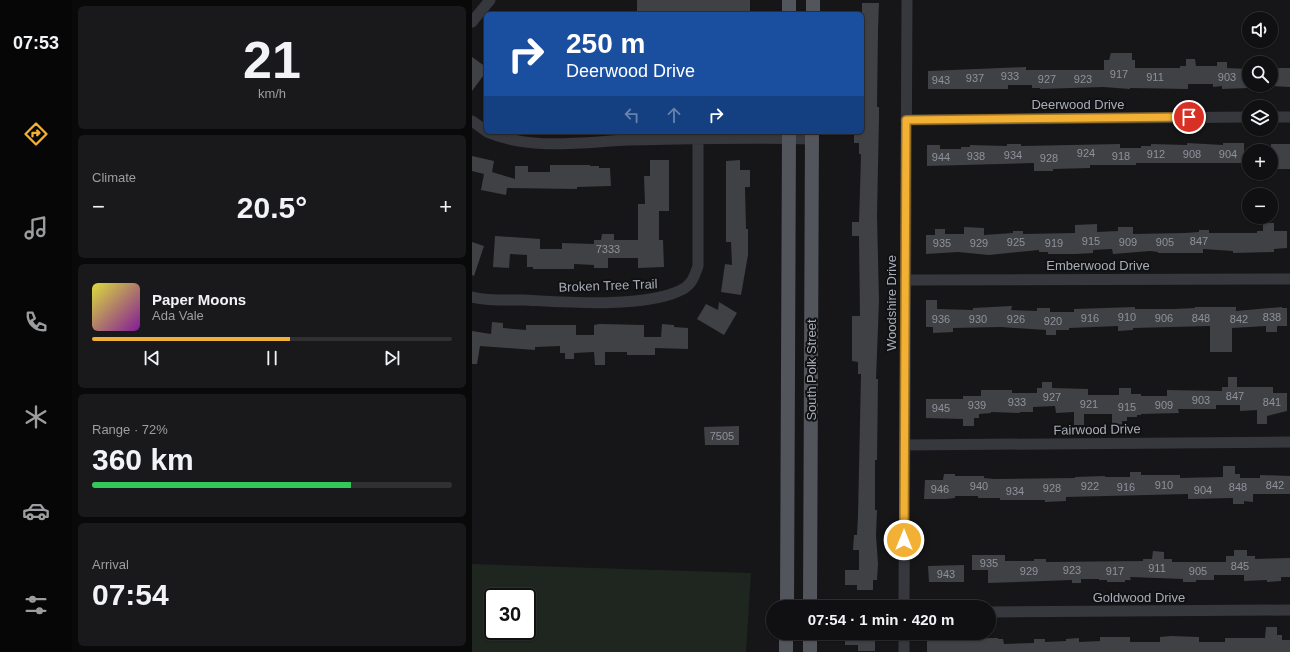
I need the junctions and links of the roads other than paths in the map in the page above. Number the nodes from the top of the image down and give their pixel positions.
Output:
1 (490, 0) edge
2 (789, 0) edge
3 (813, 0) edge
4 (907, 0) edge
5 (789, 12) edge
6 (813, 12) edge
7 (472, 22) edge
8 (1242, 117) edge
9 (1278, 117) edge
10 (1290, 117) edge
11 (906, 120) junction
12 (472, 121) edge
13 (484, 130) edge
14 (493, 134) edge
15 (788, 135) edge
16 (812, 135) edge
17 (698, 139) junction
18 (1290, 279) edge
19 (906, 280) junction
20 (472, 297) edge
21 (787, 400) junction
22 (811, 400) junction
23 (1290, 442) edge
24 (905, 445) junction
25 (787, 600) edge
26 (810, 600) edge
27 (904, 600) edge
28 (1290, 610) edge
29 (996, 612) edge
30 (786, 640) edge
31 (810, 640) edge
32 (904, 640) edge
33 (786, 652) edge
34 (810, 652) edge
35 (904, 652) edge

1 - 7 street
2 - 5 main road
3 - 6 main road
4 - 11 street, Woodshire Drive
8 - 11 street, Deerwood Drive
9 - 10 street
11 - 19 street, Woodshire Drive
12 - 13 street
14 - 17 street
15 - 16 street
15 - 17 street
15 - 21 main road, South Polk Street
16 - 22 main road, South Polk Street
17 - 20 street, Broken Tree Trail
18 - 19 street, Emberwood Drive
19 - 24 street, Woodshire Drive
21 - 22 main road
21 - 25 main road, South Polk Street
22 - 26 main road, South Polk Street
23 - 24 street, Fairwood Drive
24 - 27 street, Woodshire Drive
28 - 29 street, Goldwood Drive
30 - 33 main road
31 - 34 main road
32 - 35 street

